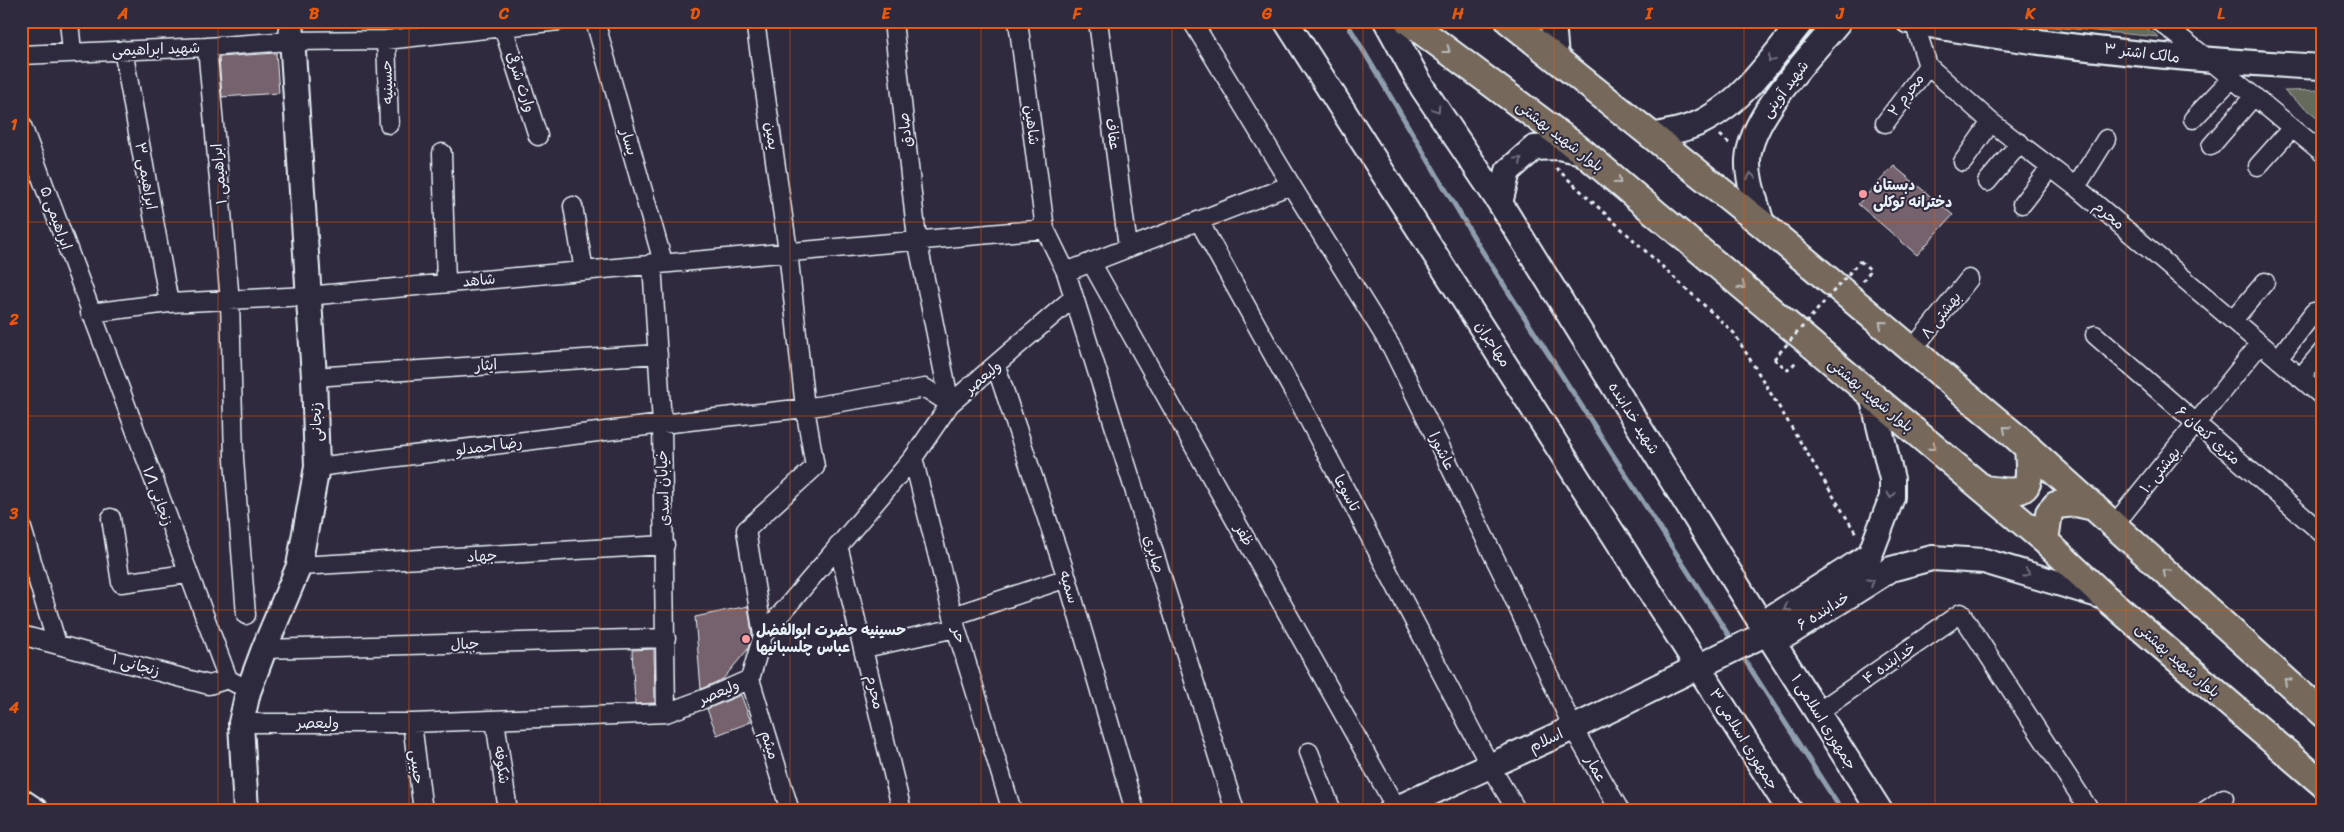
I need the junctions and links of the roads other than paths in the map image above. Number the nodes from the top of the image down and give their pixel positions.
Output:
1 (69, 21) edge
2 (559, 21) edge
3 (595, 21) edge
4 (756, 21) edge
5 (893, 21) edge
6 (1018, 21) edge
7 (1098, 21) edge
8 (1192, 21) edge
9 (1286, 21) edge
10 (1386, 21) edge
11 (1408, 21) edge
12 (1508, 21) edge
13 (1553, 21) edge
14 (1802, 21) edge
15 (1839, 21) edge
16 (2158, 21) edge
17 (1911, 22) edge
18 (502, 25) edge
19 (1957, 26) edge
20 (291, 31) edge
21 (386, 40) junction
22 (207, 47) junction
23 (123, 50) junction
24 (72, 52) junction
25 (21, 55) edge
26 (1556, 58) junction
27 (2212, 62) junction
28 (1928, 66) junction
29 (2323, 68) edge
30 (2232, 78) junction
31 (1742, 94) junction
32 (2254, 96) junction
33 (1765, 113) junction
34 (2193, 119) dead end
35 (1991, 122) junction
36 (21, 123) edge
37 (1885, 123) dead end
38 (389, 124) dead end
39 (2292, 128) junction
40 (538, 136) dead end
41 (1652, 136) junction
42 (2106, 139) dead end
43 (2020, 143) junction
44 (2211, 146) dead end
45 (1583, 152) junction
46 (442, 153) dead end
47 (2323, 153) edge
48 (1963, 162) dead end
49 (2258, 166) dead end
50 (2050, 168) junction
51 (1987, 182) dead end
52 (1291, 185) junction
53 (2076, 187) junction
54 (1500, 203) junction
55 (2022, 204) dead end
56 (573, 206) dead end
57 (1200, 221) junction
58 (1762, 224) junction
59 (1046, 229) junction
60 (917, 239) junction
61 (1128, 248) junction
62 (788, 251) junction
63 (1091, 262) junction
64 (658, 263) junction
65 (584, 271) junction
66 (1066, 272) junction
67 (1969, 279) dead end
68 (446, 282) junction
69 (2265, 282) dead end
70 (307, 296) junction
71 (1074, 296) junction
72 (230, 301) junction
73 (169, 303) junction
74 (90, 312) junction
75 (2314, 312) dead end
76 (2232, 320) junction
77 (2095, 335) dead end
78 (2260, 344) junction
79 (1912, 350) junction
80 (2323, 352) edge
81 (658, 354) junction
82 (2278, 359) junction
83 (996, 366) junction
84 (314, 377) junction
85 (2300, 378) junction
86 (1872, 396) junction
87 (2323, 397) edge
88 (950, 404) junction
89 (805, 408) junction
90 (662, 424) junction
91 (2196, 425) junction
92 (2028, 448) junction
93 (913, 458) junction
94 (317, 467) junction
95 (1985, 489) junction
96 (2094, 507) junction
97 (111, 518) dead end
98 (21, 525) edge
99 (2114, 525) junction
100 (2323, 534) edge
101 (2045, 541) junction
102 (665, 545) junction
103 (838, 545) junction
104 (299, 566) junction
105 (187, 574) junction
106 (1067, 578) junction
107 (2105, 598) junction
108 (246, 615) dead end
109 (955, 622) junction
110 (1767, 633) junction
111 (21, 635) edge
112 (763, 635) junction
113 (666, 638) junction
114 (57, 644) junction
115 (865, 648) junction
116 (264, 649) junction
117 (1699, 667) junction
118 (228, 678) junction
119 (750, 679) junction
120 (248, 692) junction
121 (1818, 712) junction
122 (666, 713) junction
123 (2323, 714) edge
124 (495, 720) junction
125 (241, 723) junction
126 (412, 723) junction
127 (1573, 728) junction
128 (1309, 752) dead end
129 (1490, 766) junction
130 (2323, 784) edge
131 (2224, 798) dead end
132 (21, 801) edge
133 (1394, 810) edge
134 (36, 811) edge
135 (246, 811) edge
136 (423, 811) edge
137 (508, 811) edge
138 (790, 811) edge
139 (902, 811) edge
140 (1012, 811) edge
141 (1135, 811) edge
142 (1235, 811) edge
143 (1332, 811) edge
144 (1517, 811) edge
145 (1620, 811) edge
146 (1790, 811) edge
147 (1880, 811) edge
148 (2090, 811) edge
149 (2205, 811) edge

1 - 24 street
2 - 18 street, شهید ابراهیمی
3 - 64 street, یسار
4 - 62 street, یمین
5 - 60 street, صادق
6 - 59 street, شاهین
7 - 61 street, عفاف
8 - 52 street, عاشورا
9 - 117 street, مهاجران
10 -> 54 street, شهید خدابنده
11 -> 45 main road, بلوار شهید بهشتی
12 - 26 main road
13 - 26 street
14 -> 31 street, شهید آوینی
15 - 33 street, شهید آوینی
16 - 27 street
17 - 19 street, مالک اشتر ۳
17 - 28 street
18 - 21 street, شهید ابراهیمی
18 - 40 street, وارث شرقی
19 - 27 street, مالک اشتر ۳
20 - 21 street, شهید ابراهیمی
20 - 22 street, شهید ابراهیمی
20 - 70 street, زنجانی
21 - 38 street, حسینیه
22 - 23 street, شهید ابراهیمی
22 - 72 street, ابراهیمی ۱
23 - 24 street, شهید ابراهیمی
23 - 73 street, ابراهیمی ۳
24 - 25 street, شهید ابراهیمی
26 - 41 main road
27 - 29 street, مالک اشتر ۳
27 - 30 street
28 - 35 street, محرم
28 - 37 street, محرم ۲
30 - 32 street
30 - 34 street
31 - 33 street
31 - 41 street, شهید آوینی
32 - 39 street
32 - 44 street
58 -> 33 street, شهید آوینی
35 - 43 street, محرم
35 - 48 street
36 - 74 street, ابراهیمی ۵
39 - 47 street
39 - 49 street
41 - 58 main road
42 - 53 street
43 - 50 street, محرم
43 - 51 street
54 -> 45 street
45 -> 86 main road, بلوار شهید بهشتی
46 - 68 street
50 - 53 street, محرم
50 - 55 street
52 - 57 street
52 - 127 street, عاشورا
53 - 76 street, محرم
54 - 110 street, شهید خدابنده
56 - 65 street
57 - 61 street
57 - 129 street, تاسوعا
79 -> 58 main road
59 - 60 street, شاهد
59 - 66 street, شاهین
60 - 62 street, شاهد
60 - 88 street, صادق
61 - 63 street
62 - 64 street, شاهد
62 - 89 street, یمین
63 - 66 street
63 - 133 street, ظفر
64 - 65 street, شاهد
64 - 81 street, خیابان اسدی
65 - 68 street, شاهد
66 - 71 street, صابری
67 - 79 street, بهشتی ۸
68 - 70 street, شاهد
69 - 76 street
70 - 72 street, شاهد
70 - 84 street, زنجانی
71 - 83 street, ولیعصر
71 - 142 street, صابری
72 - 73 street, شاهد
72 - 108 street, ابراهیمی ۱
73 - 74 street, شاهد
74 - 105 street, زنجانی ۱/۱
75 - 82 street
76 - 78 street, محرم
77 - 91 street, ۶ متری کنعان
78 - 82 street, محرم
78 - 91 street, بهشتی ۱۰
92 -> 79 main road
80 - 85 street
81 - 84 street, ایثار
81 - 90 street, خیابان اسدی
82 - 85 street, محرم
83 - 88 street, ولیعصر
83 - 106 street, سمیه
84 - 94 street, زنجانی
85 - 87 street, محرم
86 -> 95 main road, بلوار شهید بهشتی
86 -> 110 street, خدابنده ۶
88 - 89 street, رضا احمدلو
88 - 93 street, ولیعصر
89 - 90 street, رضا احمدلو
89 - 112 street, یمین
90 - 94 street, رضا احمدلو
90 - 102 street, خیابان اسدی
91 - 99 street, بهشتی ۱۰
91 - 100 street, ۶ متری کنعان
92 - 95 main road
92 - 96 main road
93 - 103 street, ولیعصر
93 - 109 street, حر
94 - 104 street, زنجانی
95 - 101 main road, بلوار شهید بهشتی
96 - 99 main road
96 - 101 main road
97 - 105 street
98 - 114 street
123 -> 99 main road
101 - 107 main road, بلوار شهید بهشتی
102 - 104 street, جهاد
102 - 113 street, خیابان اسدی
103 - 112 street, ولیعصر
103 - 115 street, محرم
104 - 116 street, زنجانی
105 - 118 street, زنجانی ۱/۱
106 - 109 street
106 - 141 street, سمیه
110 -> 107 street, خدابنده ۶
107 - 130 main road, بلوار شهید بهشتی
109 - 115 street
109 - 140 street, حر
110 - 117 street, اسلام
110 - 121 street, جمهوری اسلامی ۱
111 - 114 street, زنجانی ۱
112 - 119 street, ولیعصر
113 - 116 street, جبال
113 - 122 street, خیابان اسدی
114 - 118 street, زنجانی ۱
115 - 139 street, محرم
116 - 120 street, زنجانی
117 - 127 street, اسلام
117 - 146 street, جمهوری اسلامی ۳
118 - 120 street
119 - 122 street, ولیعصر
119 - 138 street, میثم
120 - 125 street, زنجانی
121 - 147 street, جمهوری اسلامی ۱
121 - 148 street, خدابنده ۴
122 - 124 street, ولیعصر
124 - 126 street, ولیعصر
124 - 137 street, شکوفه
125 - 126 street, ولیعصر
125 - 135 street, زنجانی
126 - 136 street, حبیبی
127 - 129 street, اسلام
127 - 145 street, عمار
128 - 143 street
129 - 133 street, اسلام
129 - 144 street, تاسوعا
131 - 149 street
132 - 134 street

